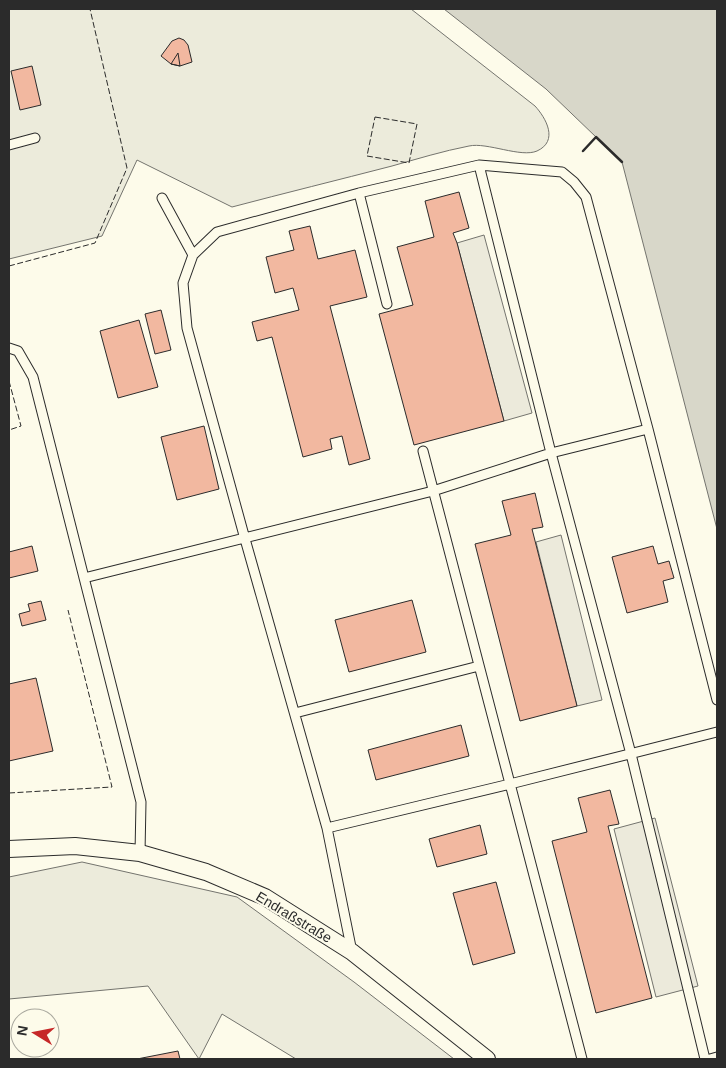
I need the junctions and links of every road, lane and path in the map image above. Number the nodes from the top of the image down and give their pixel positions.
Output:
1 (35, 138) dead end
2 (9, 145) edge
3 (479, 165) junction
4 (359, 193) junction
5 (162, 198) dead end
6 (193, 255) junction
7 (387, 304) dead end
8 (9, 348) edge
9 (648, 429) junction
10 (423, 450) dead end
11 (551, 454) junction
12 (433, 491) junction
13 (245, 539) junction
14 (84, 578) junction
15 (479, 666) junction
16 (717, 700) edge
17 (295, 713) junction
18 (717, 732) edge
19 (631, 754) junction
20 (510, 784) junction
21 (327, 828) junction
22 (9, 848) edge
23 (140, 853) junction
24 (352, 952) junction
25 (717, 1058) edge
26 (487, 1059) edge
27 (582, 1059) edge
28 (706, 1059) edge
29 (710, 1059) edge

1 - 2 lane
3 - 4 lane
3 - 9 lane
3 - 11 lane
4 - 6 lane
4 - 7 lane
5 - 6 lane
6 - 13 lane
8 - 14 lane
9 - 11 lane
9 - 16 lane
10 - 12 lane
11 - 12 lane
11 - 19 lane
12 - 13 lane
12 - 15 lane
13 - 14 lane
13 - 17 lane
14 - 23 lane
15 - 17 lane
15 - 20 lane
17 - 21 lane
18 - 19 lane
19 - 20 lane
19 - 28 lane
20 - 21 lane
20 - 27 lane
21 - 24 lane
22 - 23 street, Endraßstraße
23 - 24 street, Endraßstraße
24 - 26 street, Endraßstraße
25 - 29 lane

